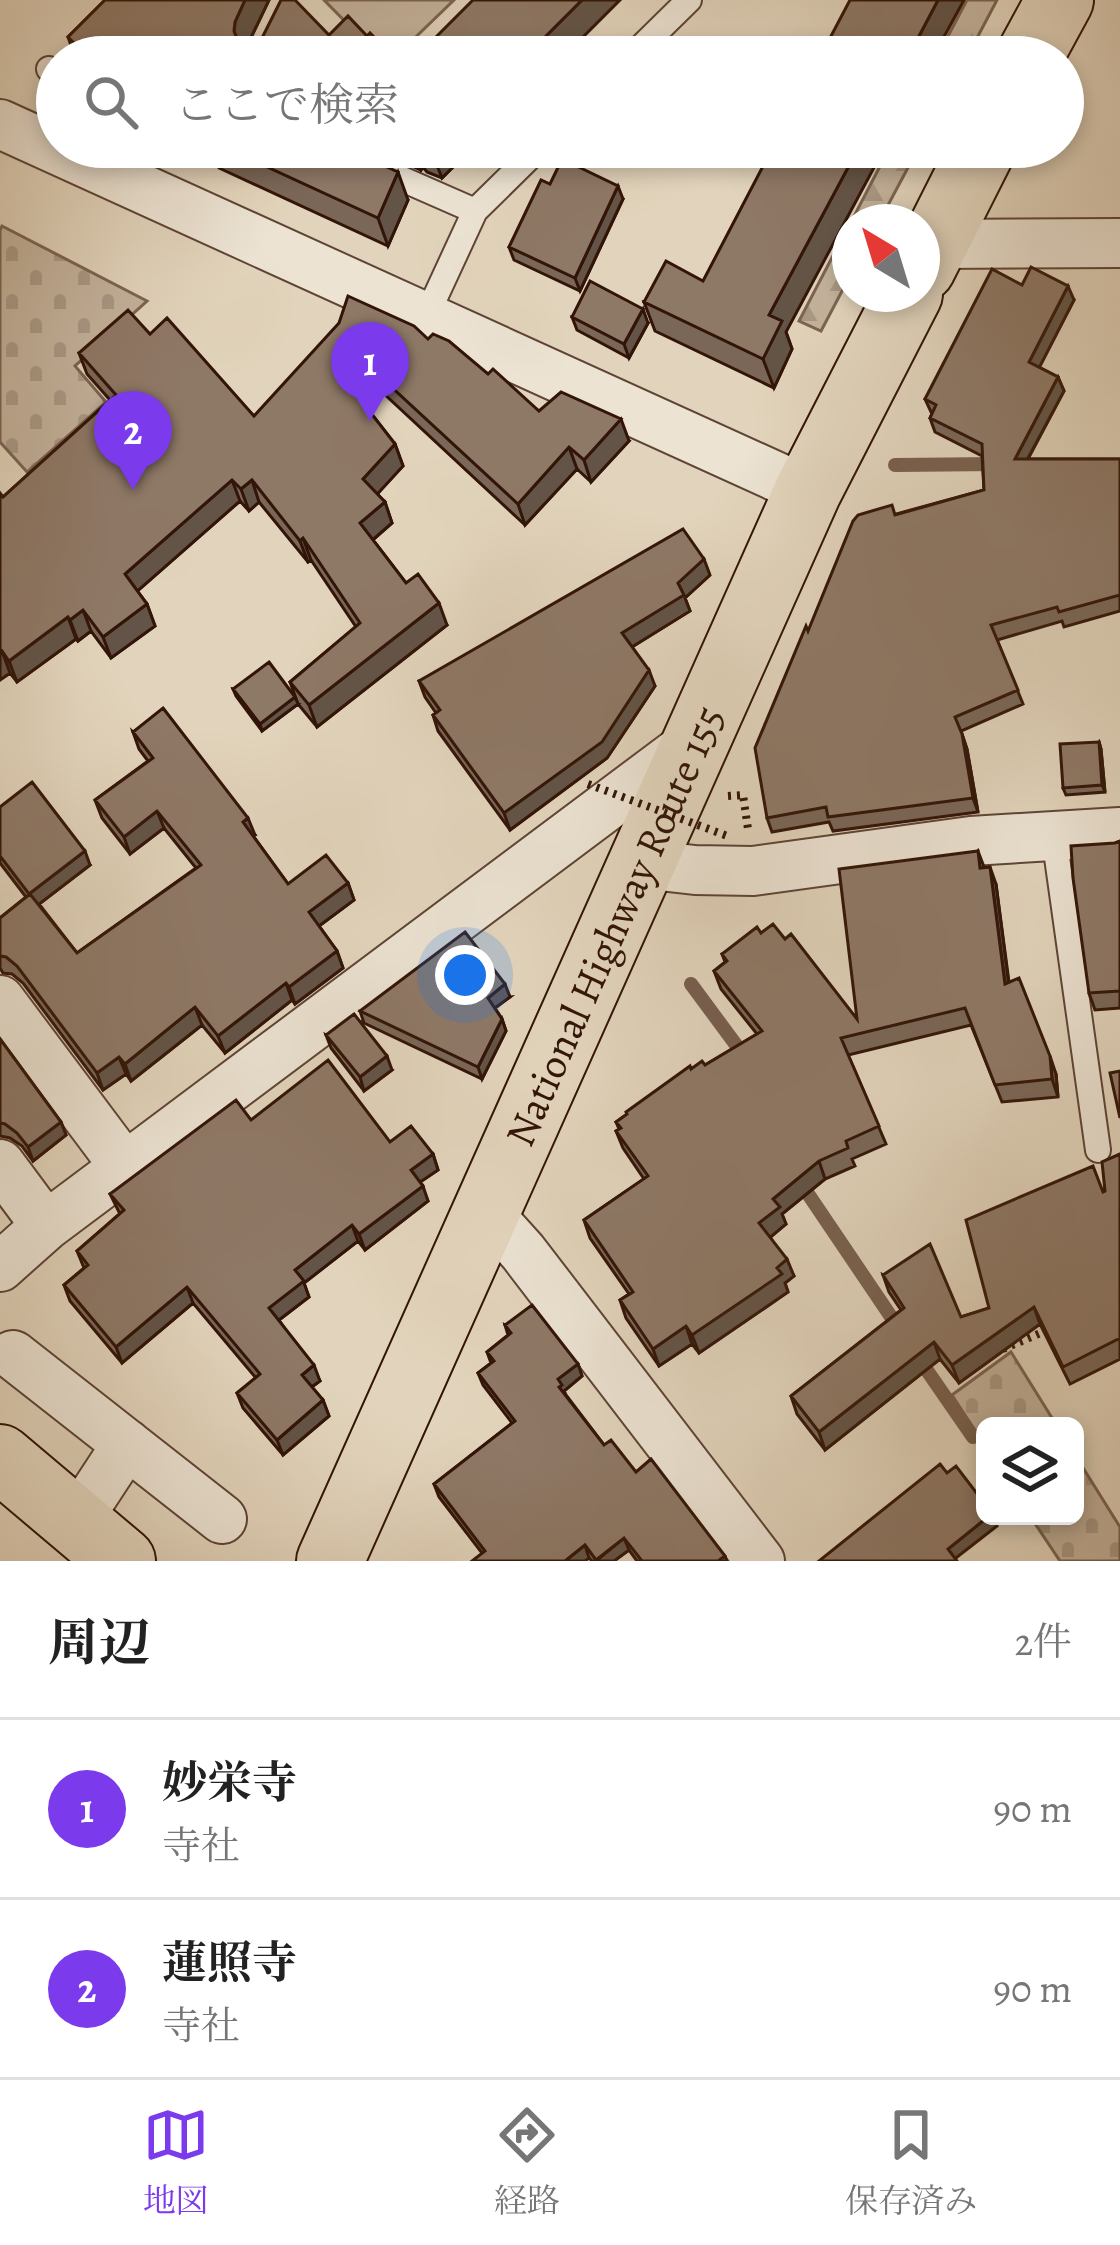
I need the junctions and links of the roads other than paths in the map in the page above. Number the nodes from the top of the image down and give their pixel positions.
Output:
1 (689, 0) edge
2 (1060, 0) edge
3 (652, 36) edge
4 (1040, 36) edge
5 (0, 124) edge
6 (36, 140) edge
7 (97, 168) edge
8 (376, 168) edge
9 (519, 168) edge
10 (972, 168) edge
11 (475, 212) junction
12 (940, 233) edge
13 (1120, 243) edge
14 (940, 267) edge
15 (900, 312) edge
16 (426, 317) junction
17 (808, 491) junction
18 (698, 739) junction
19 (1120, 832) edge
20 (1054, 836) junction
21 (642, 864) junction
22 (0, 1000) edge
23 (1098, 1150) dead end
24 (0, 1164) edge
25 (125, 1167) junction
26 (486, 1211) junction
27 (46, 1226) junction
28 (0, 1267) edge
29 (13, 1355) dead end
30 (127, 1444) junction
31 (0, 1458) edge
32 (0, 1476) edge
33 (223, 1519) dead end
34 (97, 1533) edge
35 (122, 1561) edge
36 (330, 1561) edge
37 (760, 1561) edge

1 - 3 lane
2 - 4 highway
5 - 6 street
7 - 16 street
8 - 11 lane
9 - 11 lane
10 - 12 highway, National Highway Route 155
11 - 16 lane
13 - 14 street
15 - 17 highway, National Highway Route 155
16 - 17 street
17 - 18 highway, National Highway Route 155
18 - 21 highway, National Highway Route 155
18 - 25 street
19 - 20 street
20 - 21 street
20 - 23 lane
21 - 26 highway, National Highway Route 155
22 - 25 street
24 - 27 street
25 - 27 street
26 - 36 highway, National Highway Route 155
26 - 37 street
27 - 28 street
29 - 30 street
30 - 33 street
30 - 34 street
31 - 35 highway
32 - 34 highway

